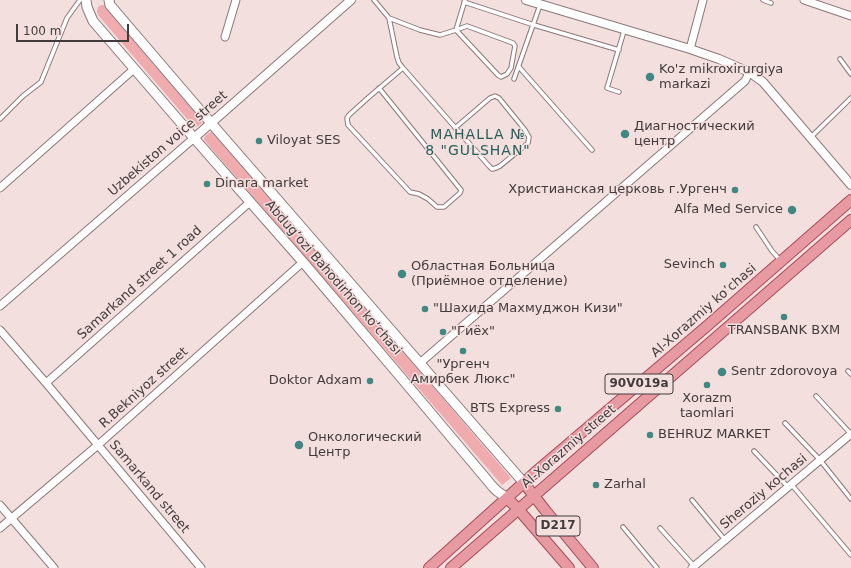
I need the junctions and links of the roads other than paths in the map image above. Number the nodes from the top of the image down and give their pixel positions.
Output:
1 (80, 0) edge
2 (86, 0) edge
3 (109, 0) edge
4 (236, 0) edge
5 (351, 0) edge
6 (374, 0) edge
7 (526, 0) edge
8 (703, 0) edge
9 (763, 0) edge
10 (804, 0) edge
11 (465, 1) edge
12 (771, 2) dead end
13 (540, 4) junction
14 (851, 16) edge
15 (389, 18) junction
16 (534, 24) junction
17 (456, 30) junction
18 (625, 30) junction
19 (225, 37) dead end
20 (619, 50) junction
21 (690, 50) junction
22 (840, 59) dead end
23 (403, 68) junction
24 (519, 68) junction
25 (134, 69) junction
26 (749, 72) junction
27 (851, 74) edge
28 (514, 79) dead end
29 (379, 88) junction
30 (619, 92) dead end
31 (851, 98) edge
32 (0, 119) edge
33 (211, 123) junction
34 (455, 128) junction
35 (811, 137) junction
36 (194, 138) junction
37 (592, 150) dead end
38 (851, 184) edge
39 (0, 188) edge
40 (851, 200) edge
41 (250, 202) junction
42 (851, 220) edge
43 (756, 227) dead end
44 (781, 261) junction
45 (303, 262) junction
46 (0, 306) edge
47 (0, 330) edge
48 (420, 363) junction
49 (848, 370) dead end
50 (851, 374) edge
51 (46, 383) junction
52 (816, 396) dead end
53 (785, 423) dead end
54 (851, 434) edge
55 (98, 445) junction
56 (754, 451) dead end
57 (820, 460) junction
58 (524, 483) junction
59 (789, 486) junction
60 (534, 495) junction
61 (507, 498) junction
62 (851, 499) edge
63 (692, 500) dead end
64 (0, 505) edge
65 (518, 509) junction
66 (12, 518) junction
67 (623, 527) dead end
68 (0, 528) edge
69 (660, 528) dead end
70 (725, 540) junction
71 (851, 555) edge
72 (693, 567) edge
73 (54, 568) edge
74 (201, 568) edge
75 (429, 568) edge
76 (450, 568) edge
77 (569, 568) edge
78 (593, 568) edge
79 (657, 568) edge

1 - 32 lane
2 - 25 main road, Abdug’ozi Bahodirhon ko’chasi
3 - 33 main road, Abdug’ozi Bahodirhon ko’chasi
4 - 19 street
5 - 33 street, Uzbekiston voice street
6 - 15 lane
7 - 13 street
8 - 21 street
9 - 12 lane
10 - 14 street
11 - 16 lane
11 - 17 lane
13 - 16 lane
13 - 18 street
15 - 17 lane
15 - 23 lane
16 - 20 lane
16 - 24 lane
17 - 17 lane
18 - 20 lane
18 - 21 street
20 - 30 lane
21 - 26 street
22 - 27 lane
23 - 29 lane
23 - 34 lane
24 - 28 lane
24 - 37 lane
25 - 36 main road, Abdug’ozi Bahodirhon ko’chasi
25 - 39 street
26 - 35 street
26 - 48 street
29 - 29 lane
31 - 35 lane
33 - 36 street, Uzbekiston voice street
33 - 48 main road, Abdug’ozi Bahodirhon ko’chasi
34 - 34 lane
35 - 38 street
36 - 41 main road, Abdug’ozi Bahodirhon ko’chasi
36 - 46 street, Uzbekiston voice street
40 - 44 main road, Al-Xorazmiy ko’chasi / 90V019a
41 - 45 main road, Abdug’ozi Bahodirhon ko’chasi
41 - 51 street, Samarkand street 1 road
42 - 60 main road, Al-Xorazmiy street / 90V019a
43 - 44 lane
44 - 58 main road, Al-Xorazmiy ko’chasi / 90V019a
45 - 55 street, R.Bekniyoz street
45 - 61 main road, Abdug’ozi Bahodirhon ko’chasi
47 - 51 street, Samarkand street
48 - 58 main road, Abdug’ozi Bahodirhon ko’chasi
49 - 50 lane
51 - 55 street, Samarkand street
52 - 54 lane
53 - 57 lane
54 - 57 street, Sheroziy kochasi
55 - 66 street, R.Bekniyoz street
55 - 74 street, Samarkand street
56 - 59 lane
57 - 59 street, Sheroziy kochasi
57 - 62 lane
58 - 60 main road, Abdug’ozi Bahodirhon ko’chasi / D217
58 - 61 main road, Al-Xorazmiy ko’chasi / 90V019a
59 - 70 street, Sheroziy kochasi
59 - 71 lane
60 - 65 main road, Al-Xorazmiy street / 90V019a
60 - 78 main road, Abdug’ozi Bahodirhon ko’chasi / D217
61 - 65 main road, Abdug’ozi Bahodirhon ko’chasi / D217
61 - 75 main road, Al-Xorazmiy ko’chasi / 90V019a
63 - 70 lane
64 - 66 street
65 - 76 main road, Al-Xorazmiy street / 90V019a
65 - 77 main road, Abdug’ozi Bahodirhon ko’chasi / D217
66 - 68 street, R.Bekniyoz street
66 - 73 street
67 - 79 lane
69 - 72 lane
70 - 72 street, Sheroziy kochasi

